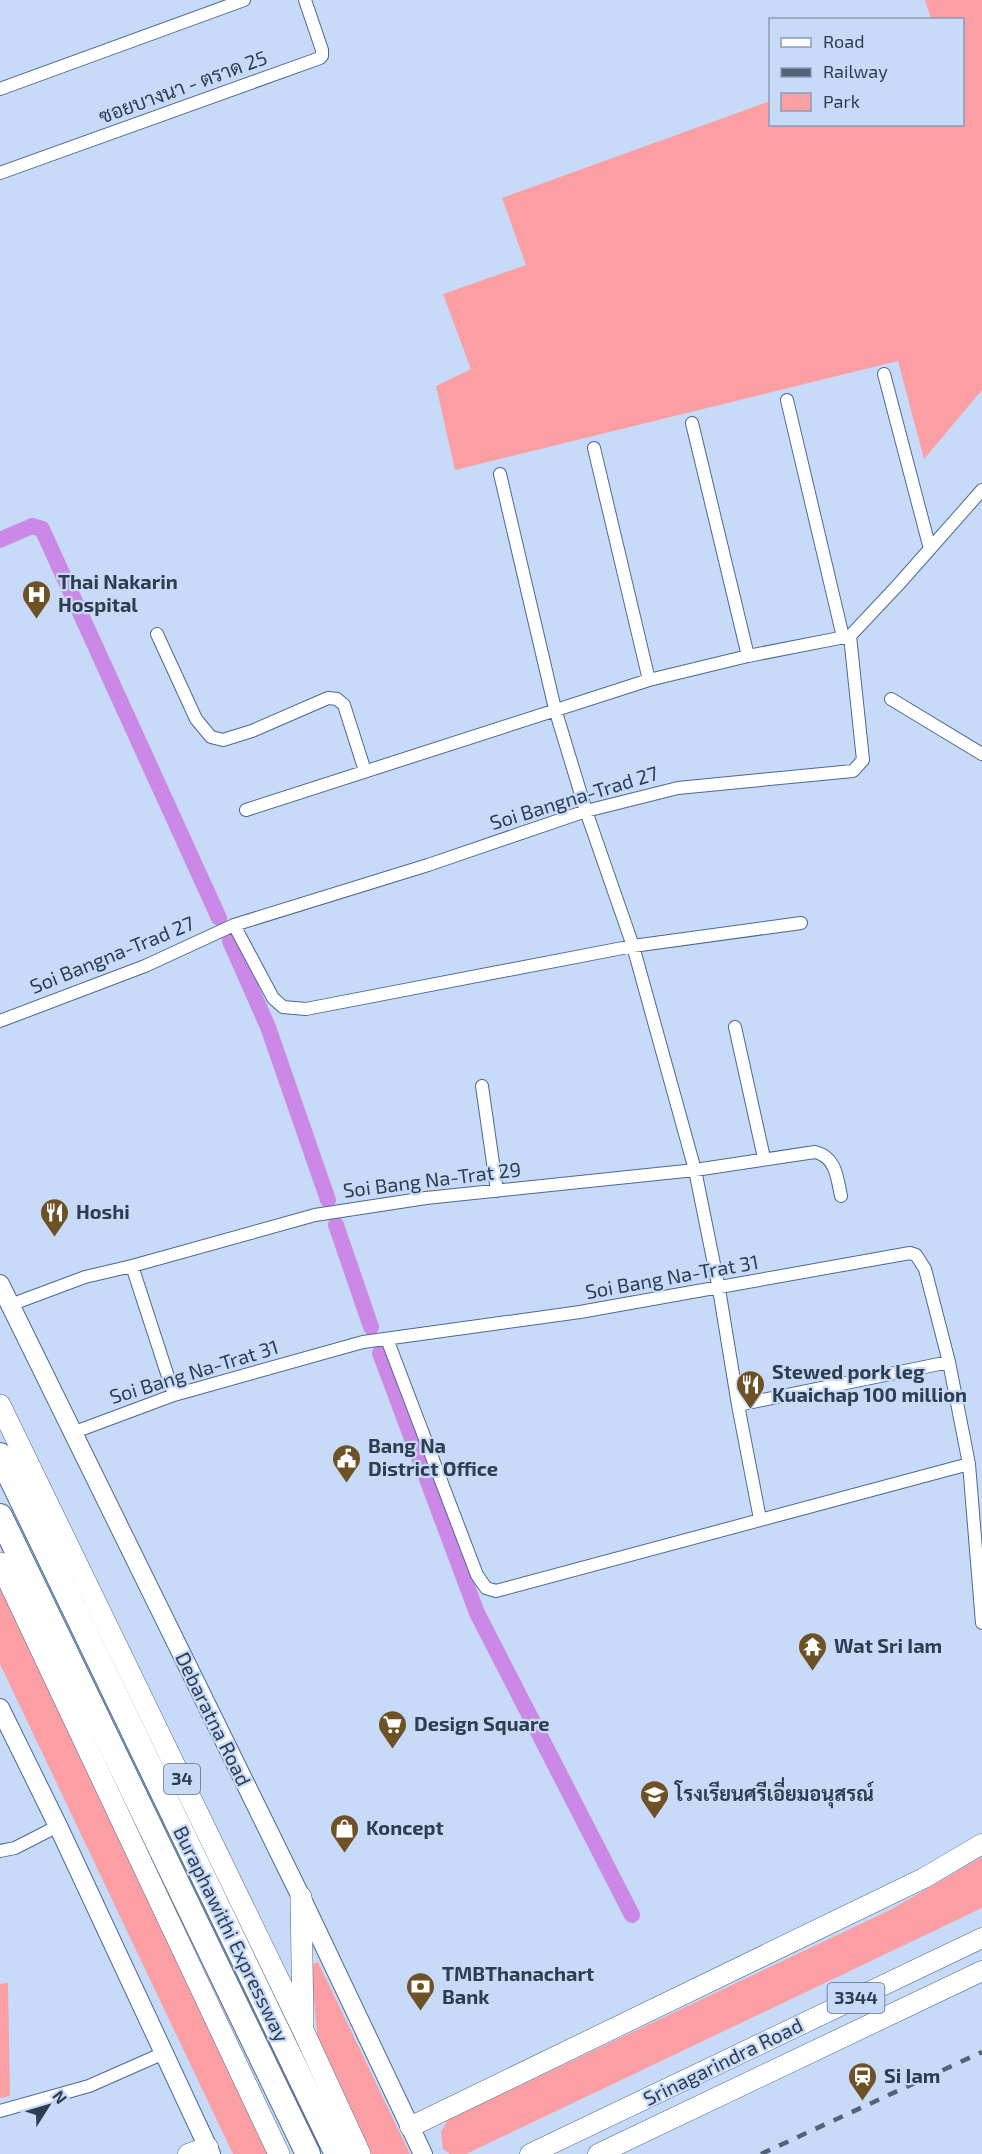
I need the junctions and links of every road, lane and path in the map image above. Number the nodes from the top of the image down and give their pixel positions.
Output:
1 (244, 0) edge
2 (305, 0) edge
3 (0, 89) edge
4 (0, 173) edge
5 (884, 374) dead end
6 (787, 400) dead end
7 (692, 423) dead end
8 (594, 448) dead end
9 (500, 474) dead end
10 (981, 494) edge
11 (930, 549) junction
12 (157, 634) dead end
13 (847, 636) junction
14 (748, 656) junction
15 (649, 680) junction
16 (891, 699) dead end
17 (555, 709) junction
18 (982, 754) edge
19 (365, 771) junction
20 (246, 810) dead end
21 (586, 810) junction
22 (801, 923) dead end
23 (234, 925) junction
24 (633, 946) junction
25 (0, 1021) edge
26 (735, 1027) dead end
27 (482, 1086) dead end
28 (764, 1158) junction
29 (695, 1170) junction
30 (497, 1191) junction
31 (841, 1196) dead end
32 (132, 1266) junction
33 (0, 1284) edge
34 (719, 1288) junction
35 (10, 1305) junction
36 (387, 1339) junction
37 (949, 1362) junction
38 (174, 1395) junction
39 (738, 1405) junction
40 (0, 1406) edge
41 (72, 1433) junction
42 (0, 1455) edge
43 (969, 1464) junction
44 (0, 1516) edge
45 (760, 1519) junction
46 (0, 1551) edge
47 (0, 1563) edge
48 (982, 1623) edge
49 (0, 1708) edge
50 (58, 1826) junction
51 (982, 1844) edge
52 (0, 1851) edge
53 (301, 1897) junction
54 (982, 1938) edge
55 (982, 1971) edge
56 (303, 2030) junction
57 (164, 2052) junction
58 (0, 2111) edge
59 (410, 2127) junction
60 (209, 2150) edge
61 (189, 2154) edge
62 (279, 2154) edge
63 (291, 2154) edge
64 (308, 2154) edge
65 (337, 2154) edge
66 (360, 2154) edge
67 (423, 2154) edge
68 (530, 2154) edge
69 (598, 2154) edge

1 - 3 street
2 - 4 street, ซอยบางนา - ตราด 25
5 - 11 street
6 - 13 street, Soi Bangna-Trad 27
7 - 14 street
8 - 15 street
9 - 17 street
10 - 11 street
11 - 13 street
12 - 19 street
13 - 14 street
13 - 21 street, Soi Bangna-Trad 27
14 - 15 street
15 - 17 street
16 - 18 street
17 - 19 street
17 - 21 street
19 - 20 street
21 - 23 street, Soi Bangna-Trad 27
21 - 24 street
22 - 24 street
23 - 24 street
23 - 25 street, Soi Bangna-Trad 27
24 - 29 street
26 - 28 street
27 - 30 street
28 - 29 street, Soi Bang Na-Trat 29
28 - 31 street, Soi Bang Na-Trat 29
29 - 30 street, Soi Bang Na-Trat 29
29 - 34 street
30 - 32 street, Soi Bang Na-Trat 29
32 - 35 street, Soi Bang Na-Trat 29
32 - 38 street
33 - 35 main road, Debaratna Road
34 - 36 street, Soi Bang Na-Trat 31
34 - 37 street, Soi Bang Na-Trat 31
34 - 39 street
35 - 41 main road, Debaratna Road
36 - 38 street, Soi Bang Na-Trat 31
36 - 45 street
37 - 39 street
37 - 43 street, Soi Bang Na-Trat 31
38 - 41 street, Soi Bang Na-Trat 31
39 - 45 street
40 - 56 highway, 34
41 - 53 main road, Debaratna Road
42 - 65 highway, Buraphawithi Expressway
43 - 45 street
43 - 48 street, Soi Bang Na-Trat 31
44 - 64 highway, Buraphawithi Expressway
46 - 63 highway
47 - 62 highway
49 - 50 main road
50 - 52 street
50 - 57 main road
51 - 59 main road
53 - 56 highway
53 - 59 main road, Debaratna Road
54 - 68 main road, Srinagarindra Road / 3344
55 - 69 main road, Srinagarindra Road / 3344
56 - 66 highway, 34
57 - 58 street
57 - 60 main road
59 - 67 main road, Debaratna Road
60 - 61 main road

